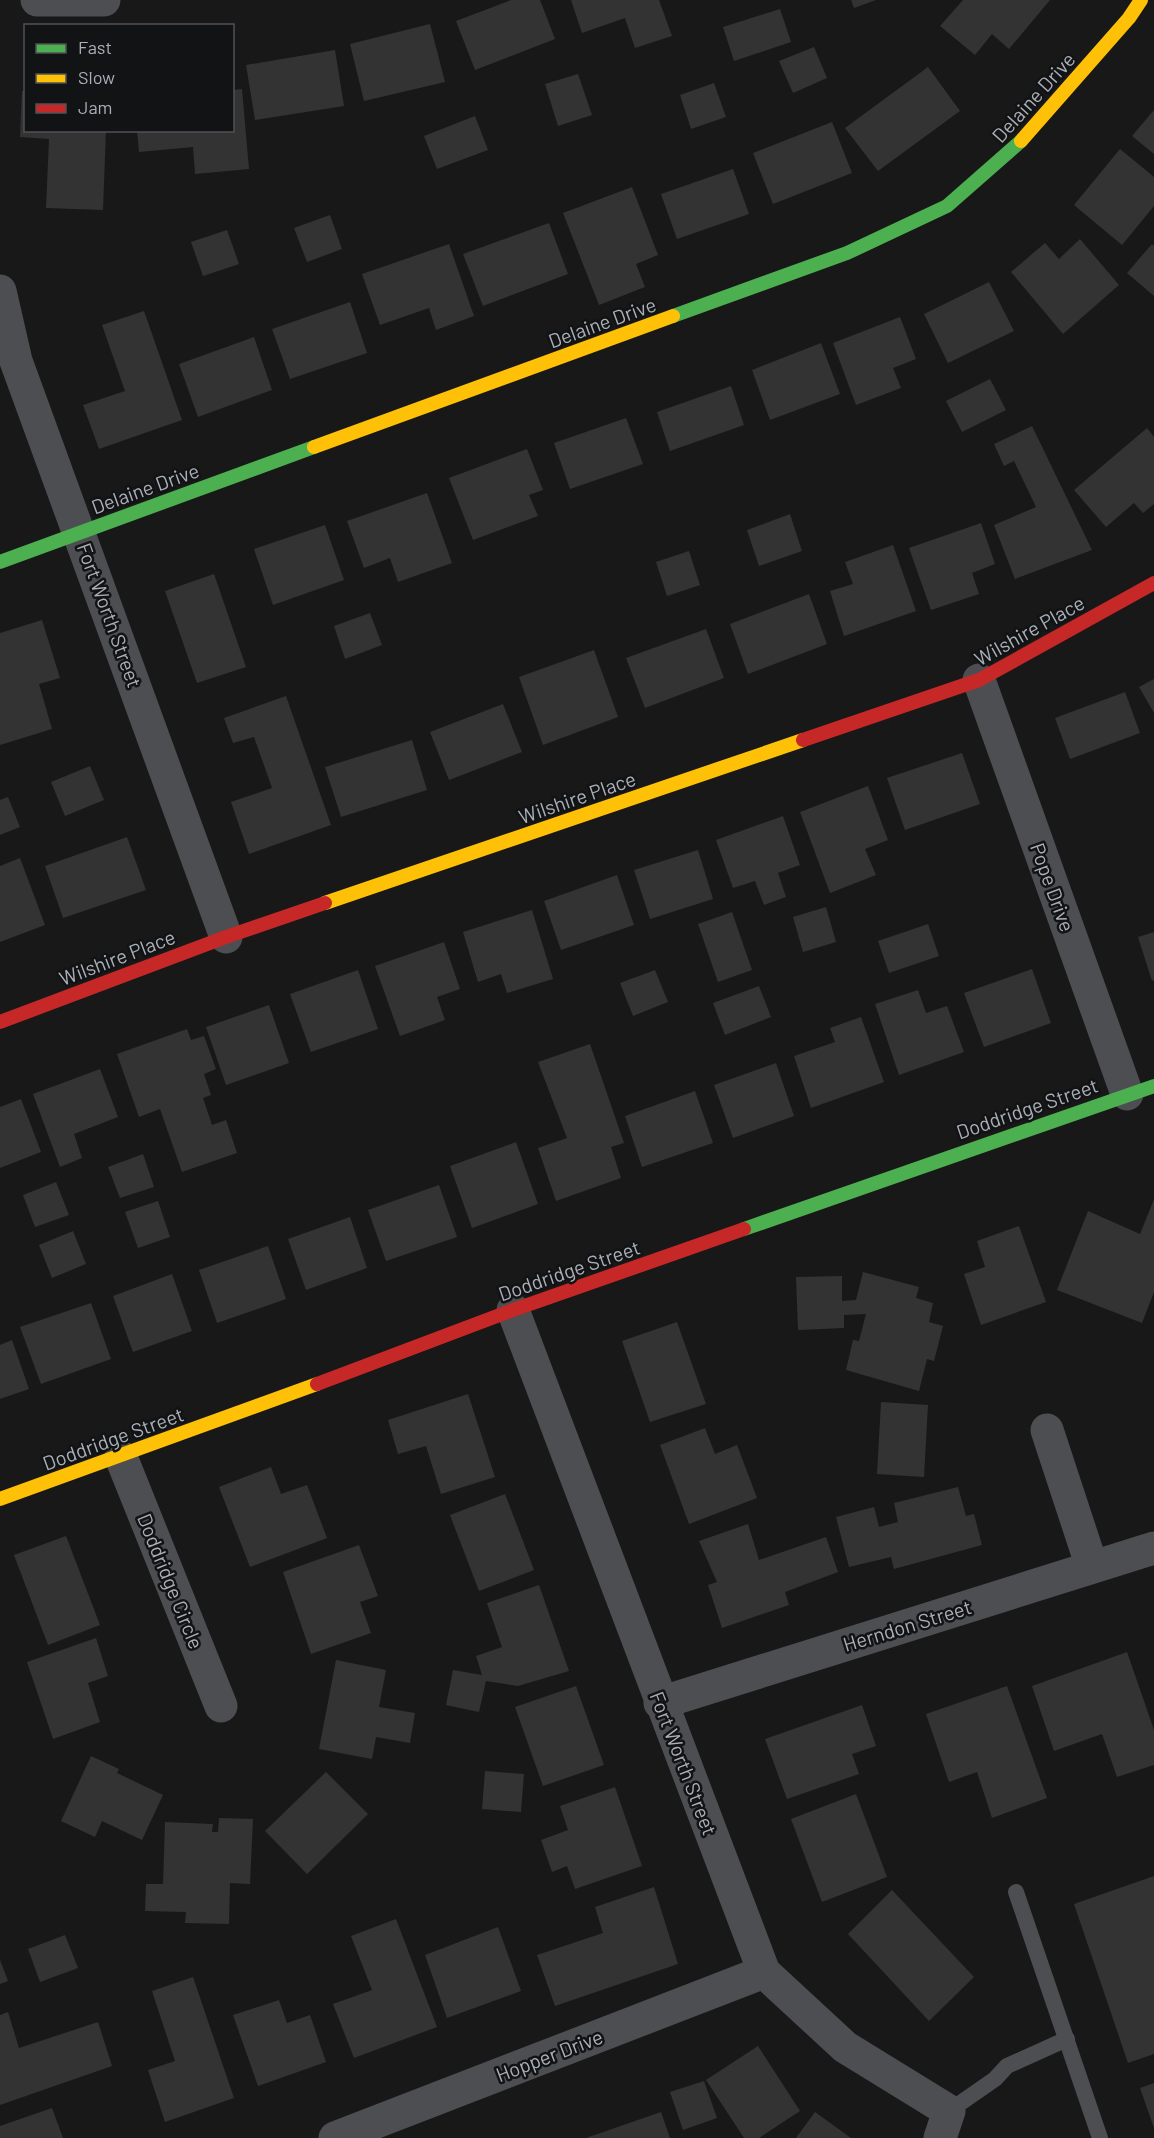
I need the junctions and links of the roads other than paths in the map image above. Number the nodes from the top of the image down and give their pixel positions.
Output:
1 (37, 0) edge
2 (104, 0) edge
3 (1141, 0) edge
4 (0, 291) edge
5 (81, 532) junction
6 (0, 562) edge
7 (1154, 583) edge
8 (979, 680) junction
9 (226, 937) junction
10 (0, 1022) edge
11 (1140, 1090) edge
12 (513, 1310) junction
13 (1047, 1430) dead end
14 (121, 1457) junction
15 (0, 1499) edge
16 (1154, 1548) edge
17 (1092, 1567) junction
18 (660, 1703) junction
19 (221, 1706) dead end
20 (1016, 1892) dead end
21 (764, 1972) junction
22 (1067, 2039) junction
23 (944, 2124) edge
24 (335, 2138) edge
25 (1100, 2138) edge

1 - 2 street
3 - 5 street, Delaine Drive
4 - 5 street, Fort Worth Street
5 - 6 street, Delaine Drive
5 - 9 street, Fort Worth Street
7 - 8 street, Wilshire Place
8 - 9 street, Wilshire Place
8 - 11 street, Pope Drive
9 - 10 street, Wilshire Place
11 - 12 street, Doddridge Street
12 - 14 street, Doddridge Street
12 - 18 street, Fort Worth Street
13 - 17 street
14 - 15 street, Doddridge Street
14 - 19 street, Doddridge Circle
16 - 17 street, Herndon Street
17 - 18 street, Herndon Street
18 - 21 street, Fort Worth Street
20 - 22 lane
21 - 23 street, Fort Worth Street
21 - 24 street, Hopper Drive
22 - 23 lane
22 - 25 lane

